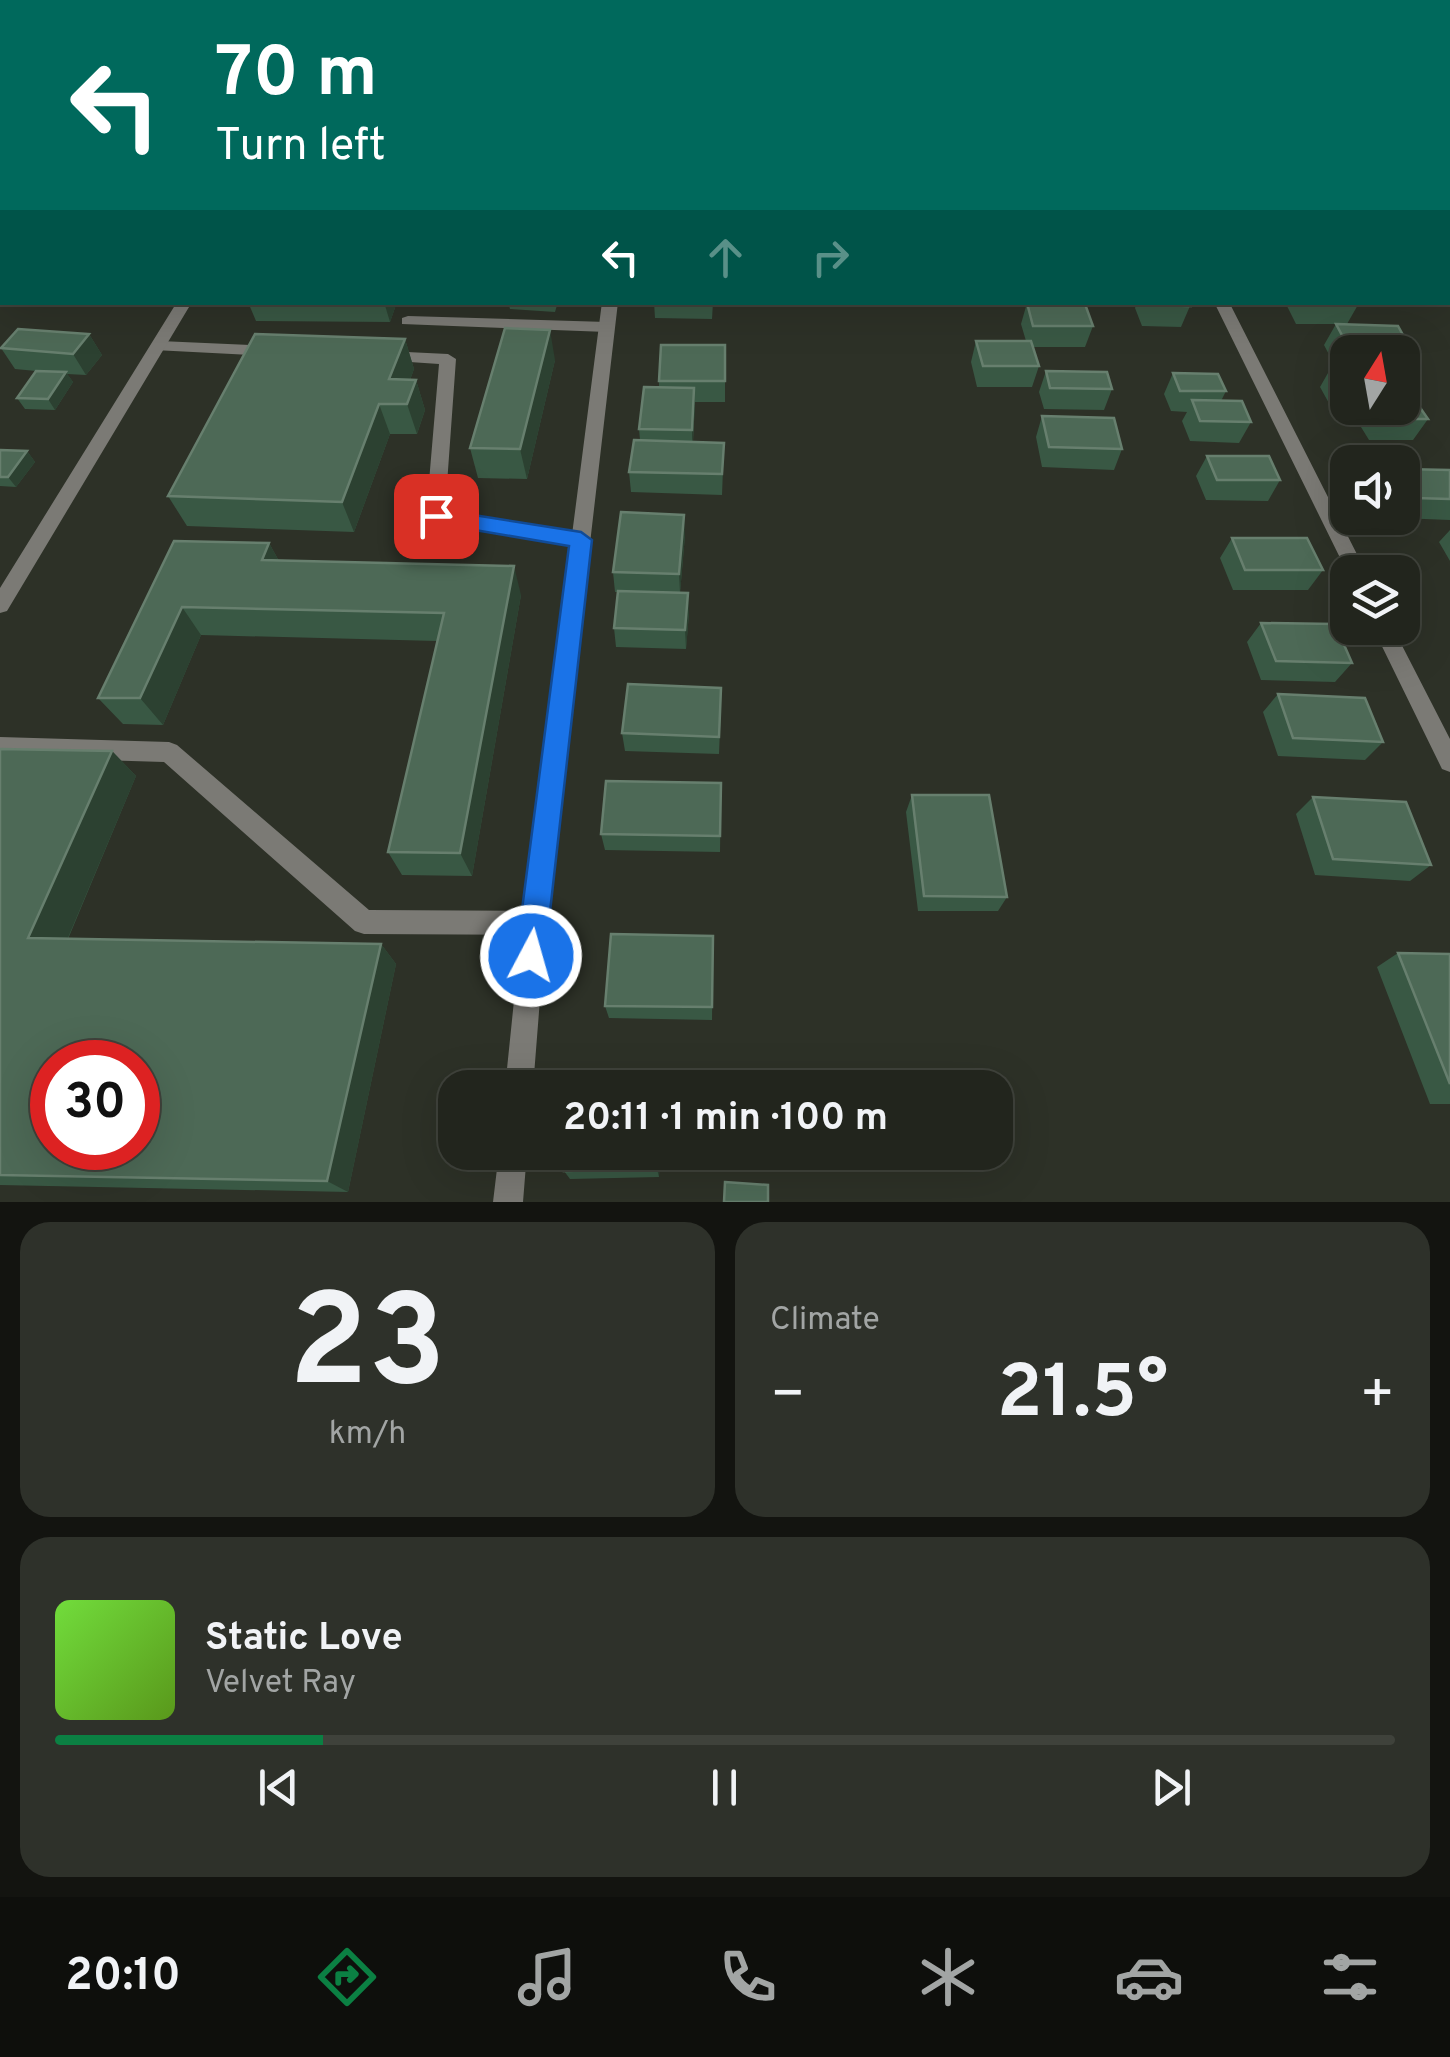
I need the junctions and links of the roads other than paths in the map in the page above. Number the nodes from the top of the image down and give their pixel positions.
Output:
1 (183, 305) edge
2 (610, 305) edge
3 (1222, 305) edge
4 (408, 321) dead end
5 (607, 327) junction
6 (160, 346) junction
7 (290, 352) edge
8 (369, 355) edge
9 (581, 540) junction
10 (1348, 555) edge
11 (0, 605) edge
12 (1392, 645) edge
13 (0, 748) edge
14 (1450, 762) edge
15 (534, 923) junction
16 (521, 1070) edge
17 (511, 1170) edge
18 (508, 1202) edge

1 - 6 street
2 - 5 street
3 - 10 street
4 - 5 street
5 - 9 street
6 - 7 street
6 - 11 street
8 - 9 street
9 - 15 street
12 - 14 street
13 - 15 street
15 - 16 street
17 - 18 street

